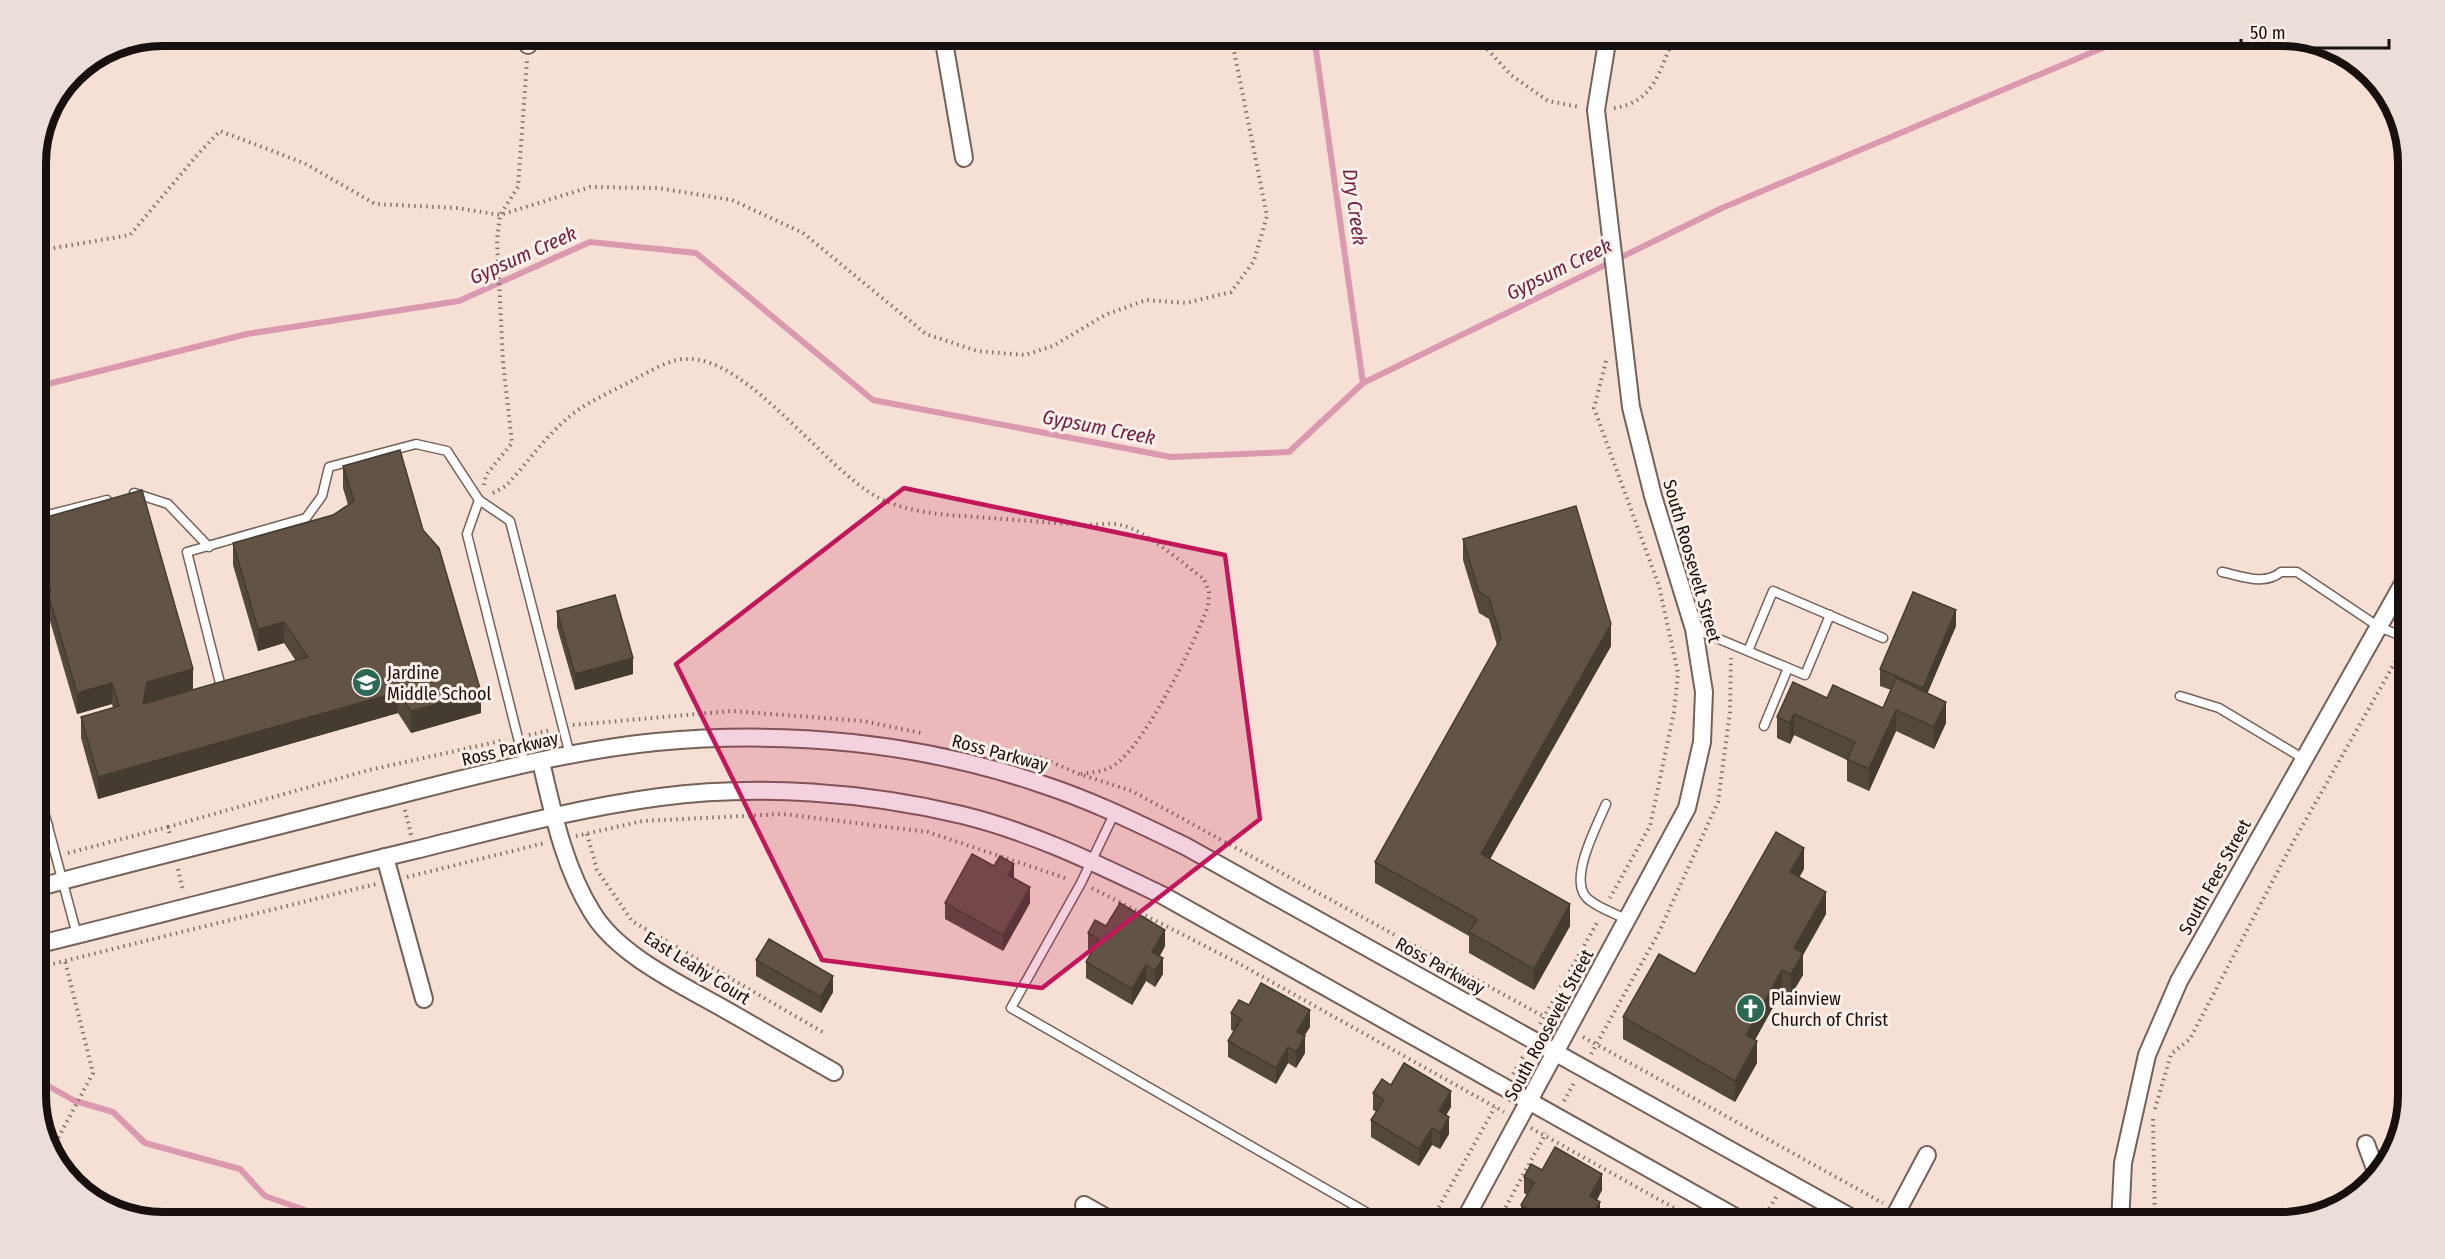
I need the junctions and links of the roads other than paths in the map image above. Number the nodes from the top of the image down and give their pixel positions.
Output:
1 (1606, 46) edge
2 (945, 47) edge
3 (964, 158) dead end
4 (124, 496) edge
5 (113, 499) edge
6 (479, 500) junction
7 (47, 515) edge
8 (209, 547) junction
9 (2222, 572) dead end
10 (2398, 593) edge
11 (1830, 615) junction
12 (2379, 627) junction
13 (1694, 629) junction
14 (2398, 635) edge
15 (1883, 638) dead end
16 (1748, 651) junction
17 (1788, 668) junction
18 (220, 683) edge
19 (2180, 696) dead end
20 (1764, 726) dead end
21 (570, 756) junction
22 (2304, 759) junction
23 (533, 764) junction
24 (1606, 804) dead end
25 (1115, 812) junction
26 (553, 815) junction
27 (47, 821) edge
28 (48, 825) joint
29 (385, 857) junction
30 (1091, 861) junction
31 (63, 881) junction
32 (47, 885) edge
33 (1627, 920) junction
34 (77, 935) junction
35 (47, 942) edge
36 (424, 999) dead end
37 (1557, 1052) junction
38 (834, 1072) dead end
39 (1530, 1102) junction
40 (2366, 1144) dead end
41 (1927, 1155) dead end
42 (2374, 1167) edge
43 (1083, 1205) dead end
44 (1096, 1212) edge
45 (1366, 1212) edge
46 (1469, 1212) edge
47 (1726, 1212) edge
48 (1842, 1212) edge
49 (1896, 1212) edge
50 (2121, 1212) edge

1 - 13 street, South Roosevelt Street
2 - 3 street
4 - 8 lane
5 - 7 lane
6 - 8 lane
6 - 21 lane
6 - 23 lane
8 - 18 lane
9 - 12 lane
10 - 12 street, South Fees Street
11 - 15 lane
11 - 16 lane
11 - 17 lane
12 - 14 lane
12 - 22 street, South Fees Street
13 - 16 lane
13 - 33 street, South Roosevelt Street
16 - 17 lane
17 - 20 lane
19 - 22 lane
21 - 23 street, Ross Parkway
21 - 25 street, Ross Parkway
22 - 50 street, South Fees Street
23 - 26 street, East Leahy Court
23 - 31 street, Ross Parkway
24 - 33 lane
25 - 30 lane
25 - 37 street, Ross Parkway
26 - 29 street
26 - 30 street
26 - 38 street, East Leahy Court
27 - 28 lane
28 - 31 lane
29 - 34 street
29 - 36 street
30 - 39 street
30 - 45 lane
31 - 32 street, Ross Parkway
31 - 34 lane
33 - 37 street, South Roosevelt Street
34 - 35 street
37 - 39 street, South Roosevelt Street
37 - 48 street, Ross Parkway
39 - 46 street, South Roosevelt Street
39 - 47 street
40 - 42 street
41 - 49 street
43 - 44 street

